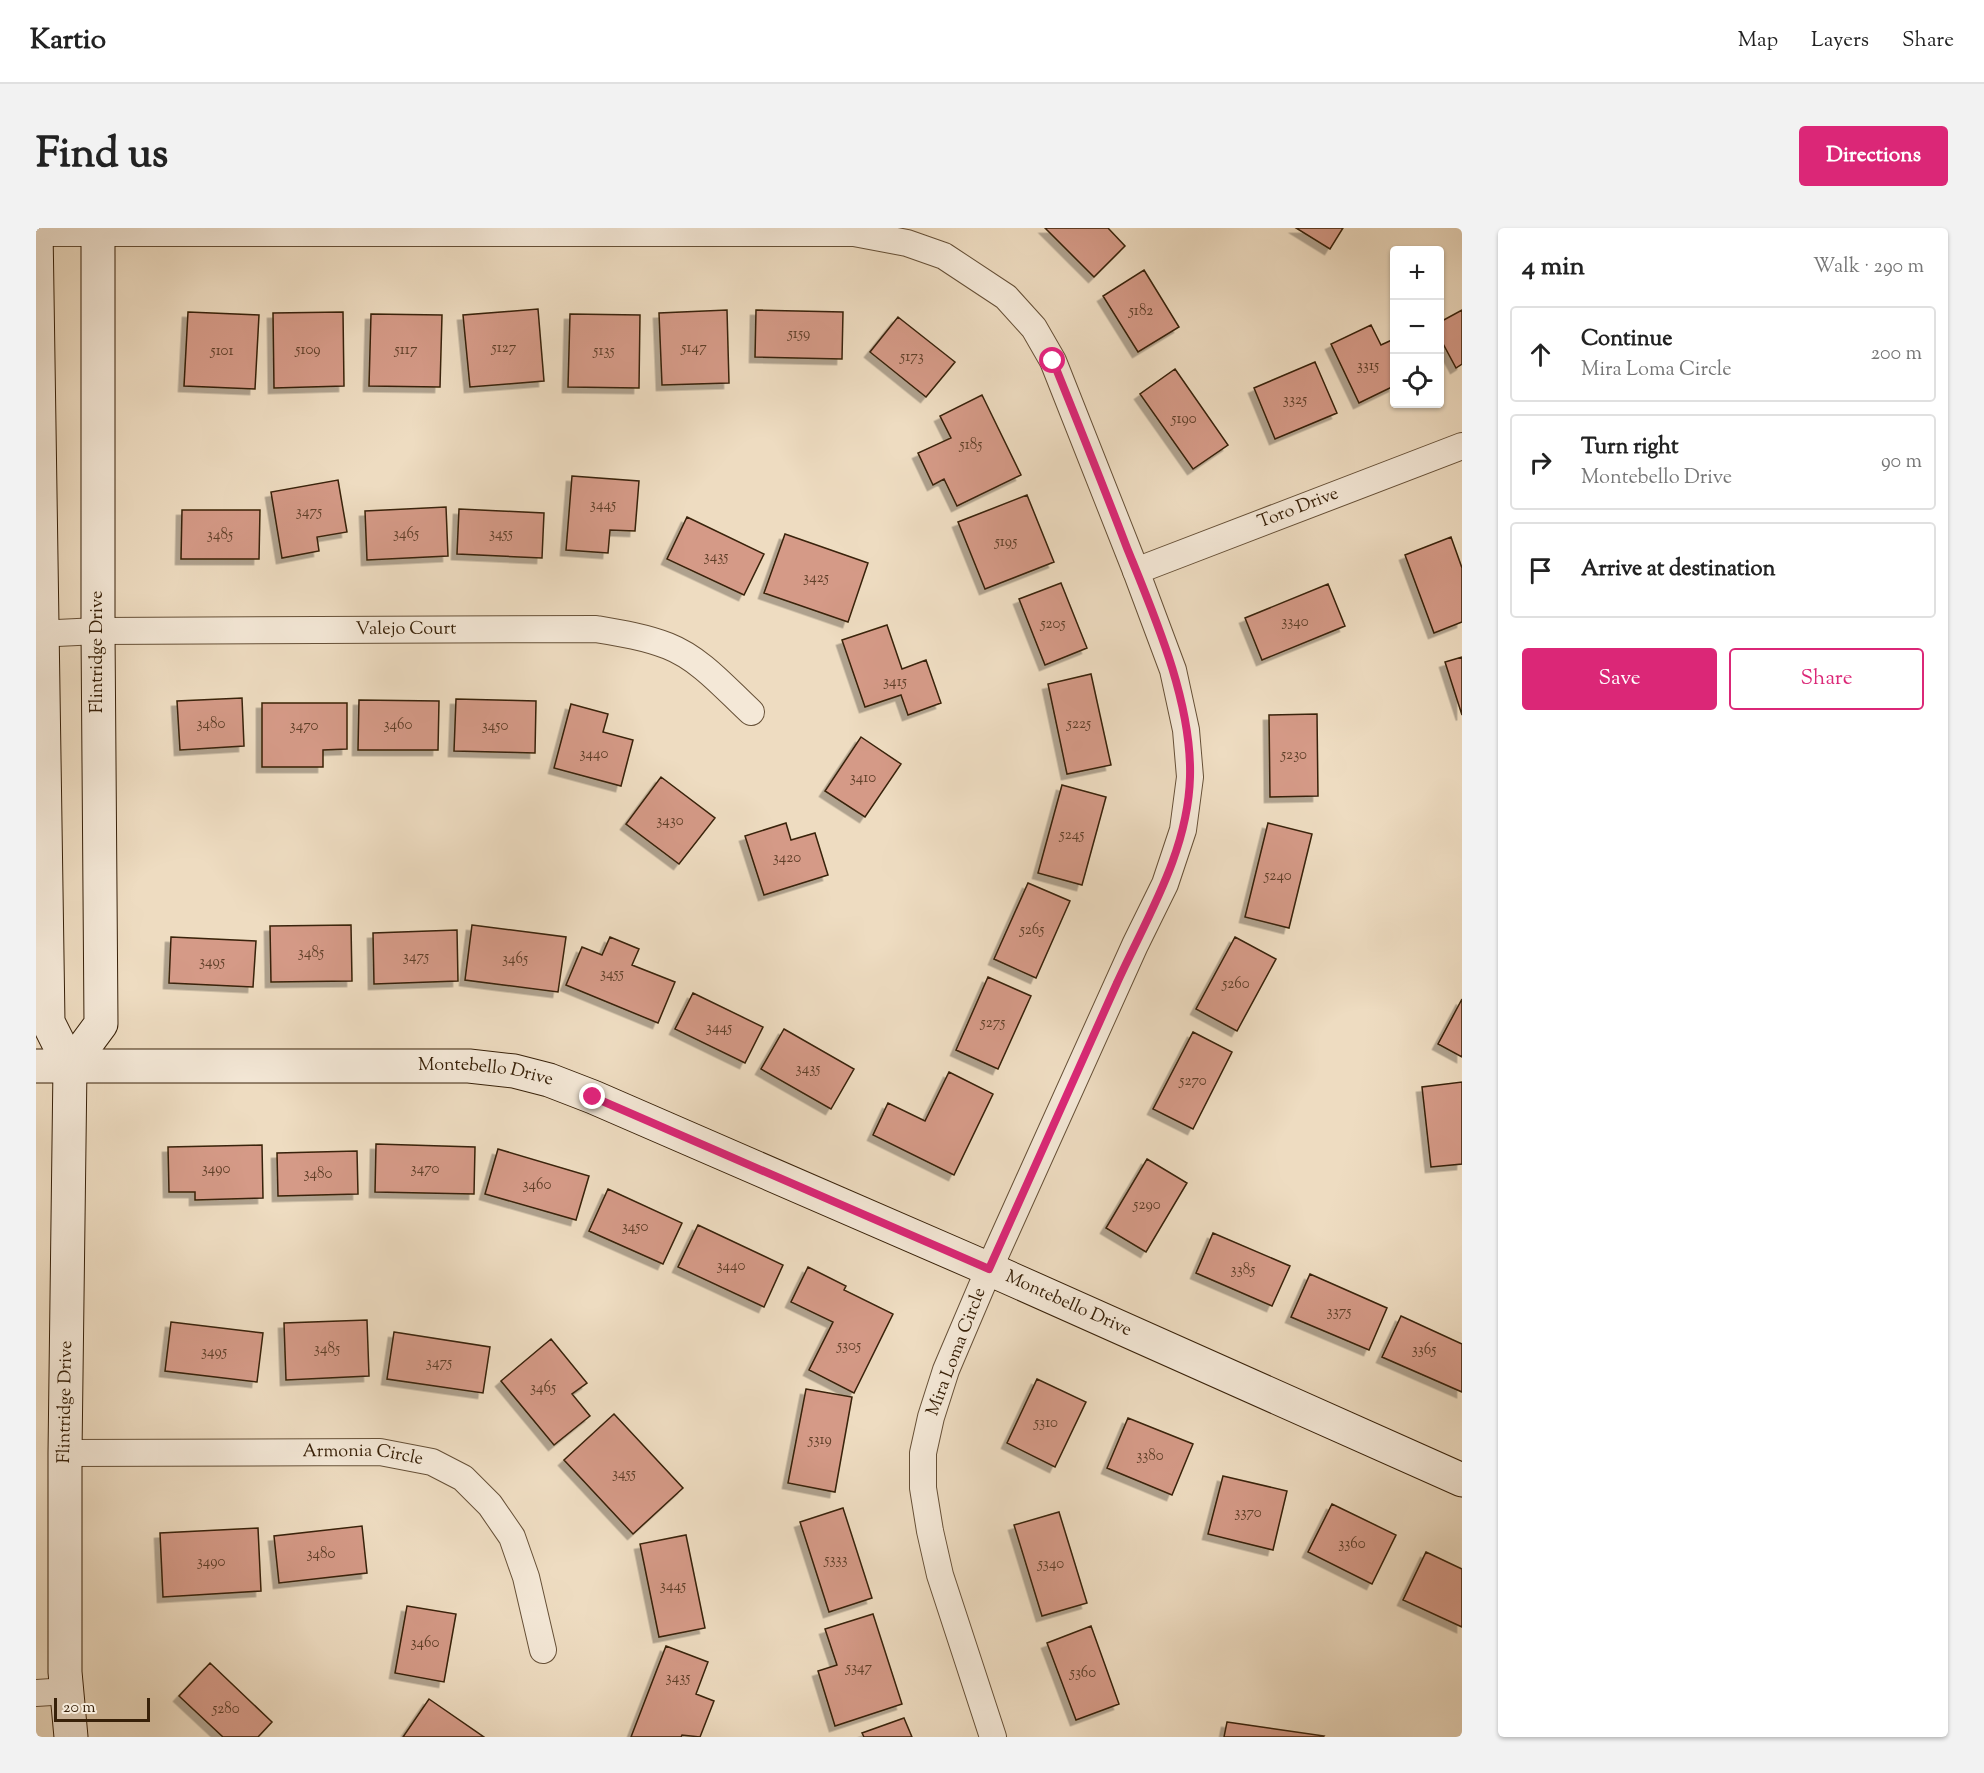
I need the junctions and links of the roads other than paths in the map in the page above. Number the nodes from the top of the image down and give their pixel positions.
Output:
1 (36, 228) edge
2 (98, 231) edge
3 (36, 233) edge
4 (1462, 446) edge
5 (1136, 571) junction
6 (98, 631) junction
7 (39, 634) edge
8 (751, 712) dead end
9 (36, 1066) edge
10 (69, 1066) junction
11 (989, 1269) junction
12 (65, 1453) junction
13 (1462, 1480) edge
14 (543, 1650) dead end
15 (52, 1692) edge
16 (71, 1737) edge
17 (993, 1737) edge

1 - 3 street, Flintridge Drive
2 - 3 street, Mira Loma Circle
2 - 5 street, Mira Loma Circle
2 - 6 street, Flintridge Drive
3 - 7 street, Flintridge Drive
4 - 5 street, Toro Drive
5 - 11 street, Mira Loma Circle
6 - 7 street, Valejo Court
6 - 8 street, Valejo Court
6 - 10 street, Flintridge Drive
7 - 10 street, Flintridge Drive
9 - 10 street, Montebello Drive
10 - 11 street, Montebello Drive
10 - 12 street, Flintridge Drive
11 - 13 street, Montebello Drive
11 - 17 street, Mira Loma Circle
12 - 14 street, Armonia Circle
12 - 15 street, Flintridge Drive
15 - 16 street, Flintridge Drive

